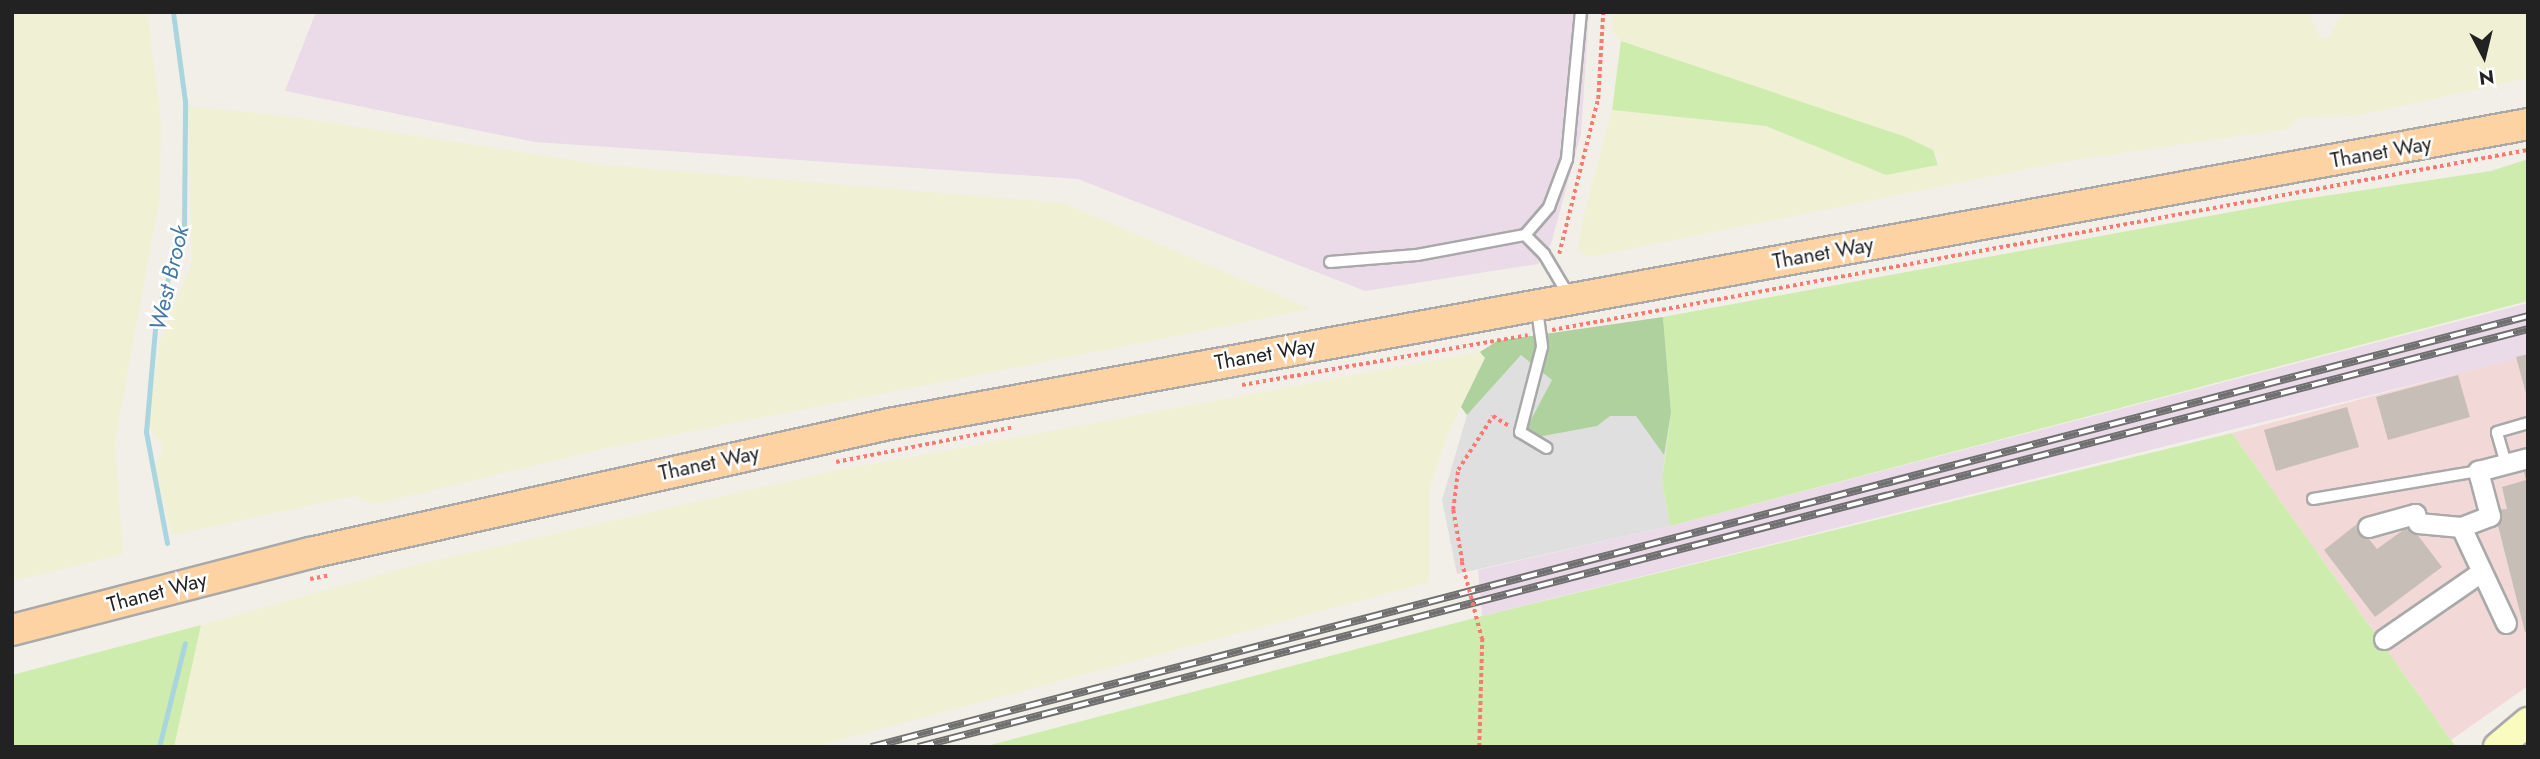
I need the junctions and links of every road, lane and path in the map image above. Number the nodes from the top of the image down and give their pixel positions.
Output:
1 (1581, 12) edge
2 (1603, 12) edge
3 (2528, 124) edge
4 (2528, 150) edge
5 (1524, 235) junction
6 (1330, 262) dead end
7 (1555, 272) junction
8 (1571, 299) junction
9 (1538, 319) junction
10 (1229, 388) dead end
11 (2528, 423) edge
12 (1026, 425) dead end
13 (1520, 432) junction
14 (1547, 447) dead end
15 (2528, 458) edge
16 (2505, 464) junction
17 (822, 465) dead end
18 (2477, 471) junction
19 (2313, 499) dead end
20 (2368, 527) dead end
21 (2461, 527) junction
22 (2481, 572) junction
23 (339, 573) dead end
24 (298, 582) dead end
25 (2506, 623) dead end
26 (12, 630) edge
27 (2384, 639) dead end
28 (2528, 722) edge
29 (1479, 747) edge
30 (2498, 747) edge

1 - 5 lane
2 - 7 path
3 - 8 main road, Thanet Way
4 - 9 path
5 - 6 lane
5 - 7 lane
7 - 8 lane
8 - 9 main road, Thanet Way
9 - 10 path
9 - 13 lane
9 - 26 main road, Thanet Way
11 - 16 lane
12 - 17 path
13 - 14 lane
13 - 29 path, bridge
15 - 16 street
16 - 18 street
18 - 19 lane
18 - 21 street
20 - 21 street
21 - 22 street
22 - 25 street
22 - 27 street
23 - 24 path
28 - 30 main road

